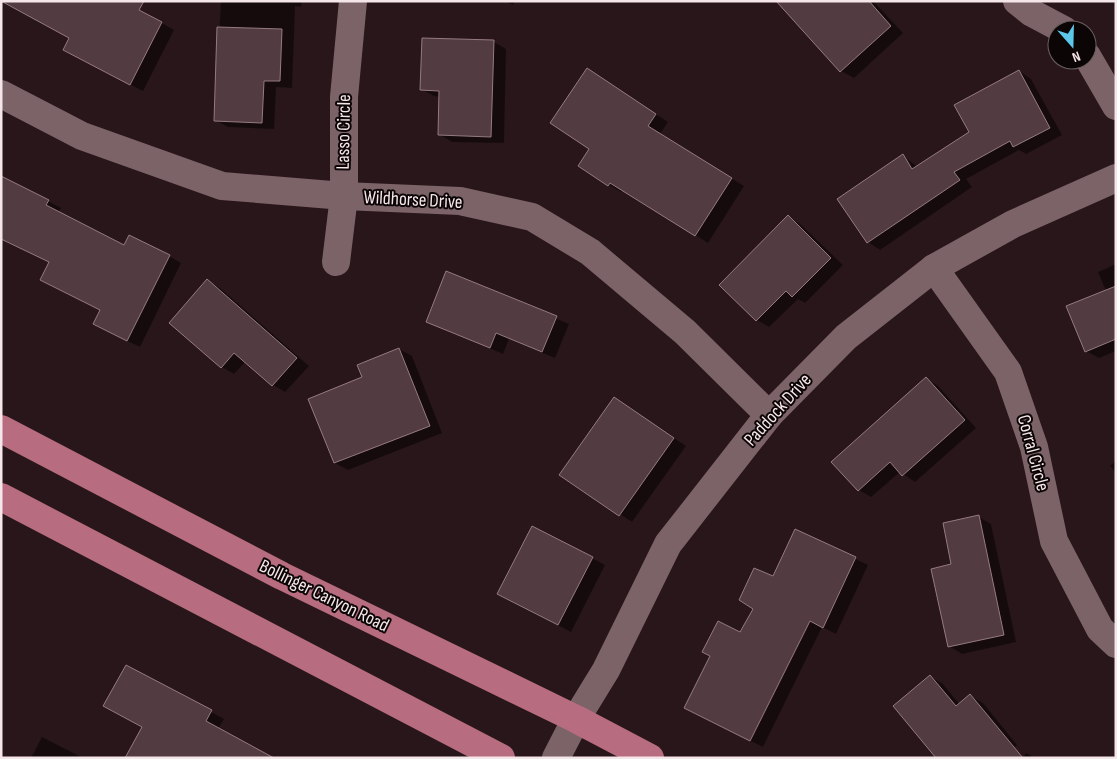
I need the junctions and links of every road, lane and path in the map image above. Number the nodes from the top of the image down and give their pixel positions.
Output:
1 (353, 1) edge
2 (1017, 1) edge
3 (1047, 21) edge
4 (1095, 70) edge
5 (1, 94) edge
6 (1116, 106) edge
7 (1116, 178) edge
8 (344, 196) junction
9 (336, 262) dead end
10 (934, 268) junction
11 (769, 415) junction
12 (1, 429) edge
13 (1, 497) edge
14 (1116, 644) edge
15 (576, 719) junction
16 (501, 758) edge
17 (556, 758) edge
18 (650, 758) edge

1 - 8 street, Lasso Circle
2 - 3 street
4 - 6 street
5 - 8 street, Wildhorse Drive
7 - 10 street, Paddock Drive
8 - 9 street, Lasso Circle
8 - 11 street, Wildhorse Drive
10 - 11 street, Paddock Drive
10 - 14 street, Corral Circle
11 - 15 street, Paddock Drive
12 - 15 main road, Bollinger Canyon Road
13 - 16 main road
15 - 17 street, Paddock Drive
15 - 18 main road, Bollinger Canyon Road

